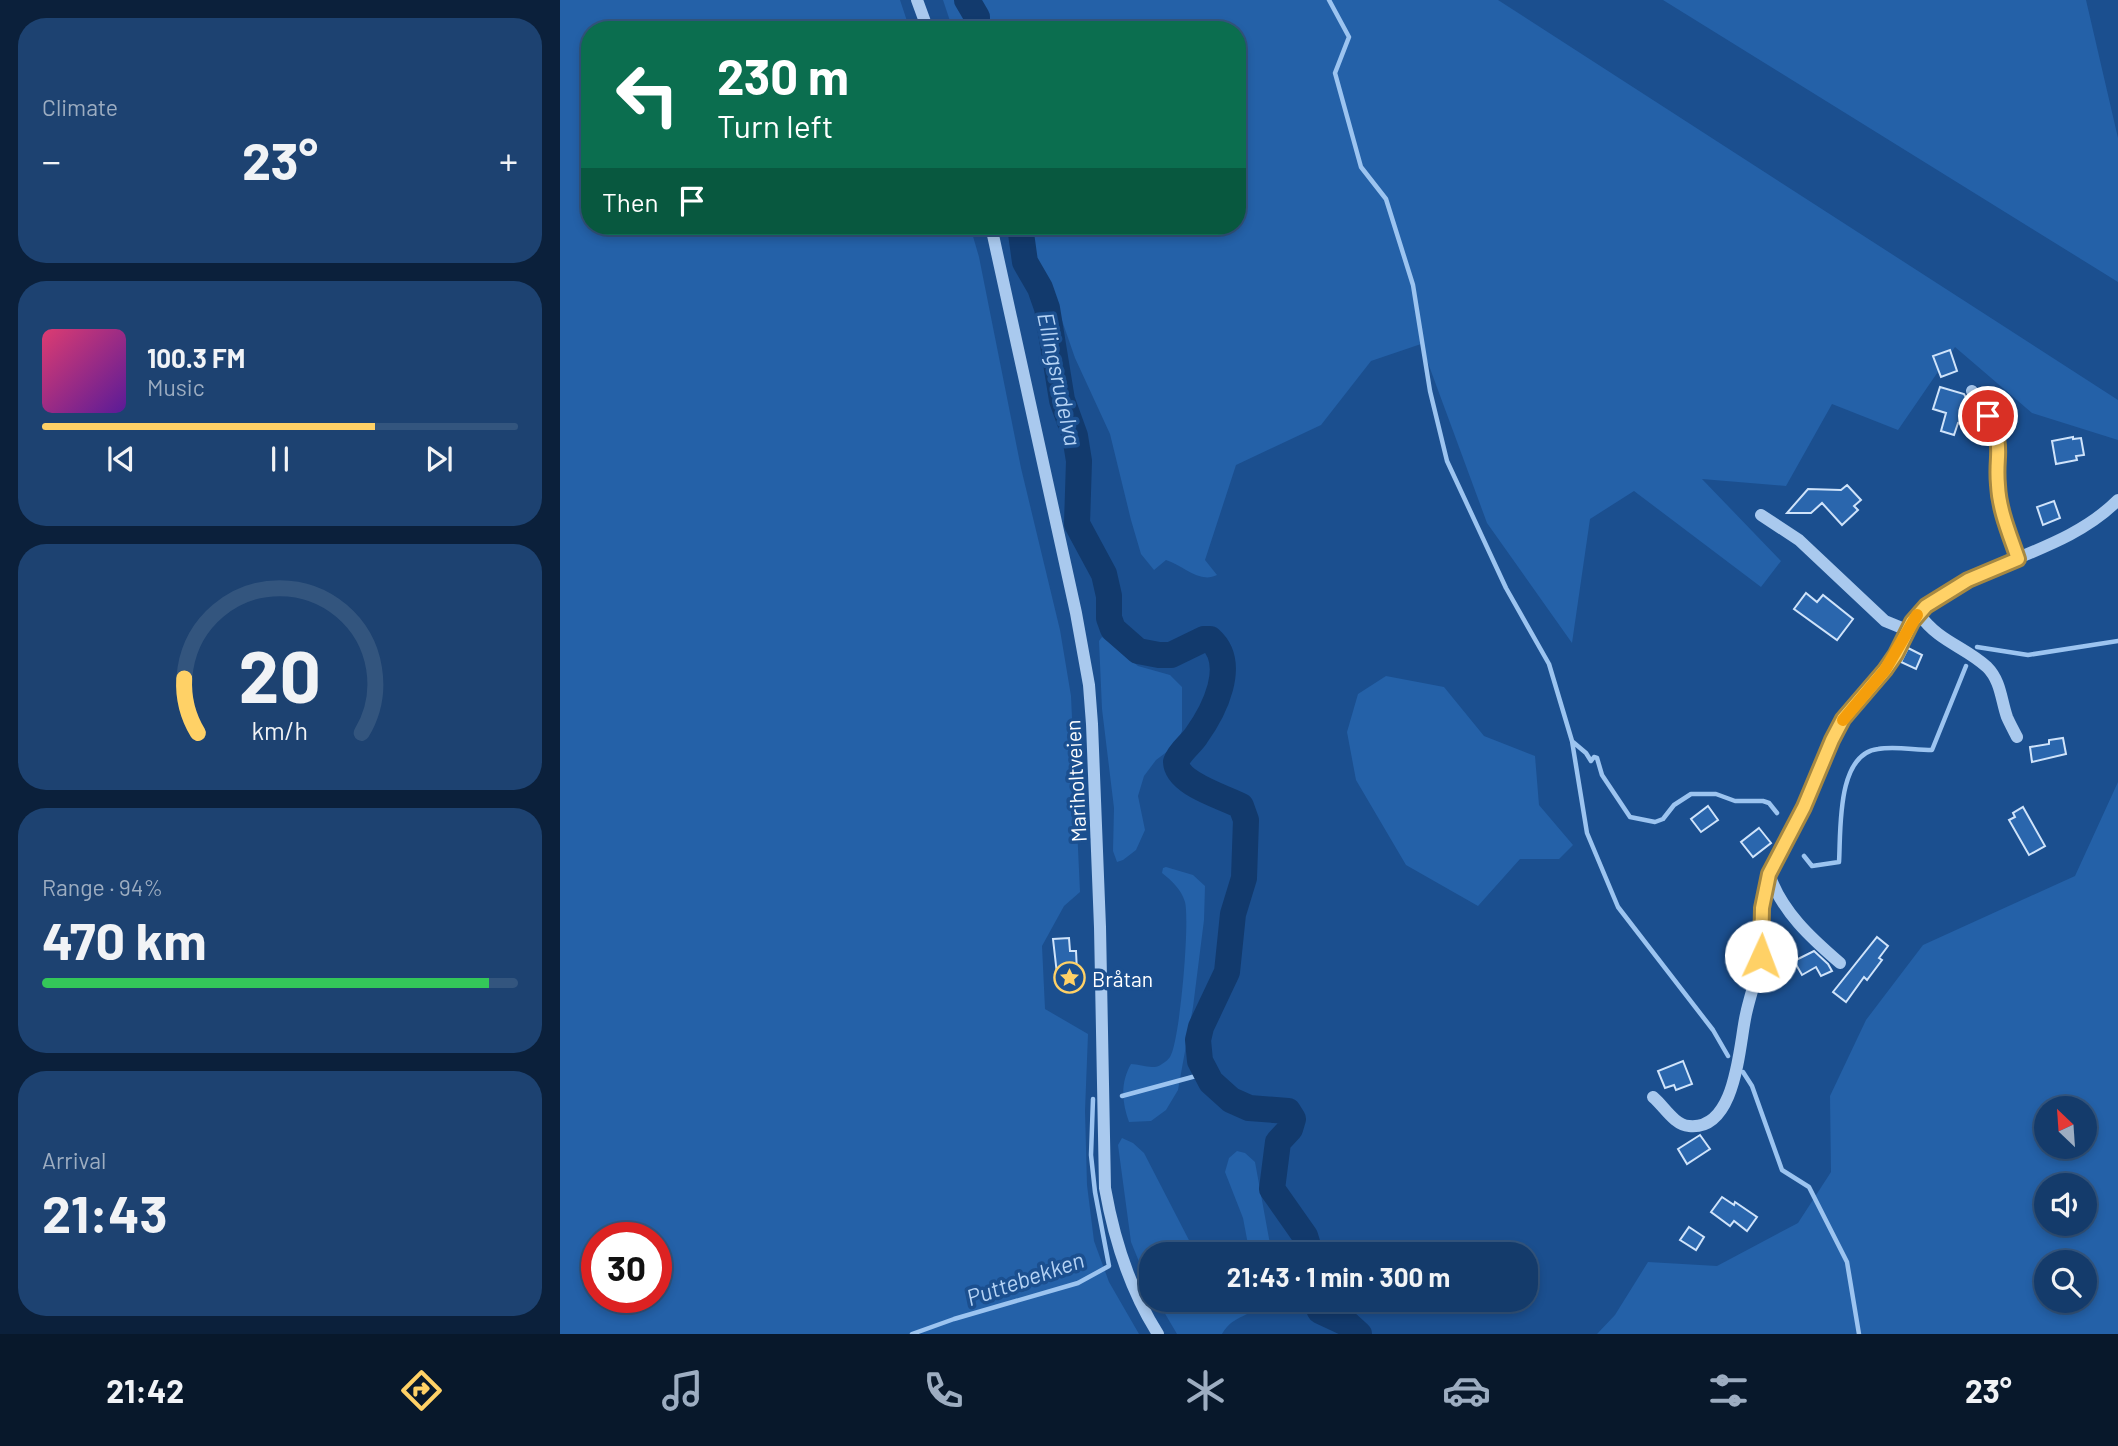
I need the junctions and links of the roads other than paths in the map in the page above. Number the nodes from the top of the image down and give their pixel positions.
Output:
1 (917, 0) edge
2 (925, 21) edge
3 (993, 235) edge
4 (1972, 391) dead end
5 (2118, 500) edge
6 (1761, 515) dead end
7 (2018, 559) junction
8 (1919, 614) junction
9 (1907, 630) junction
10 (2017, 737) dead end
11 (1769, 874) junction
12 (1840, 963) dead end
13 (1653, 1097) dead end
14 (1158, 1334) edge

1 - 2 street
3 - 14 street, Mariholtveien
4 - 7 street
5 - 7 street
6 - 9 street
7 - 8 street
8 - 9 street
8 - 10 street
9 - 11 street
11 - 12 street
11 - 13 street

